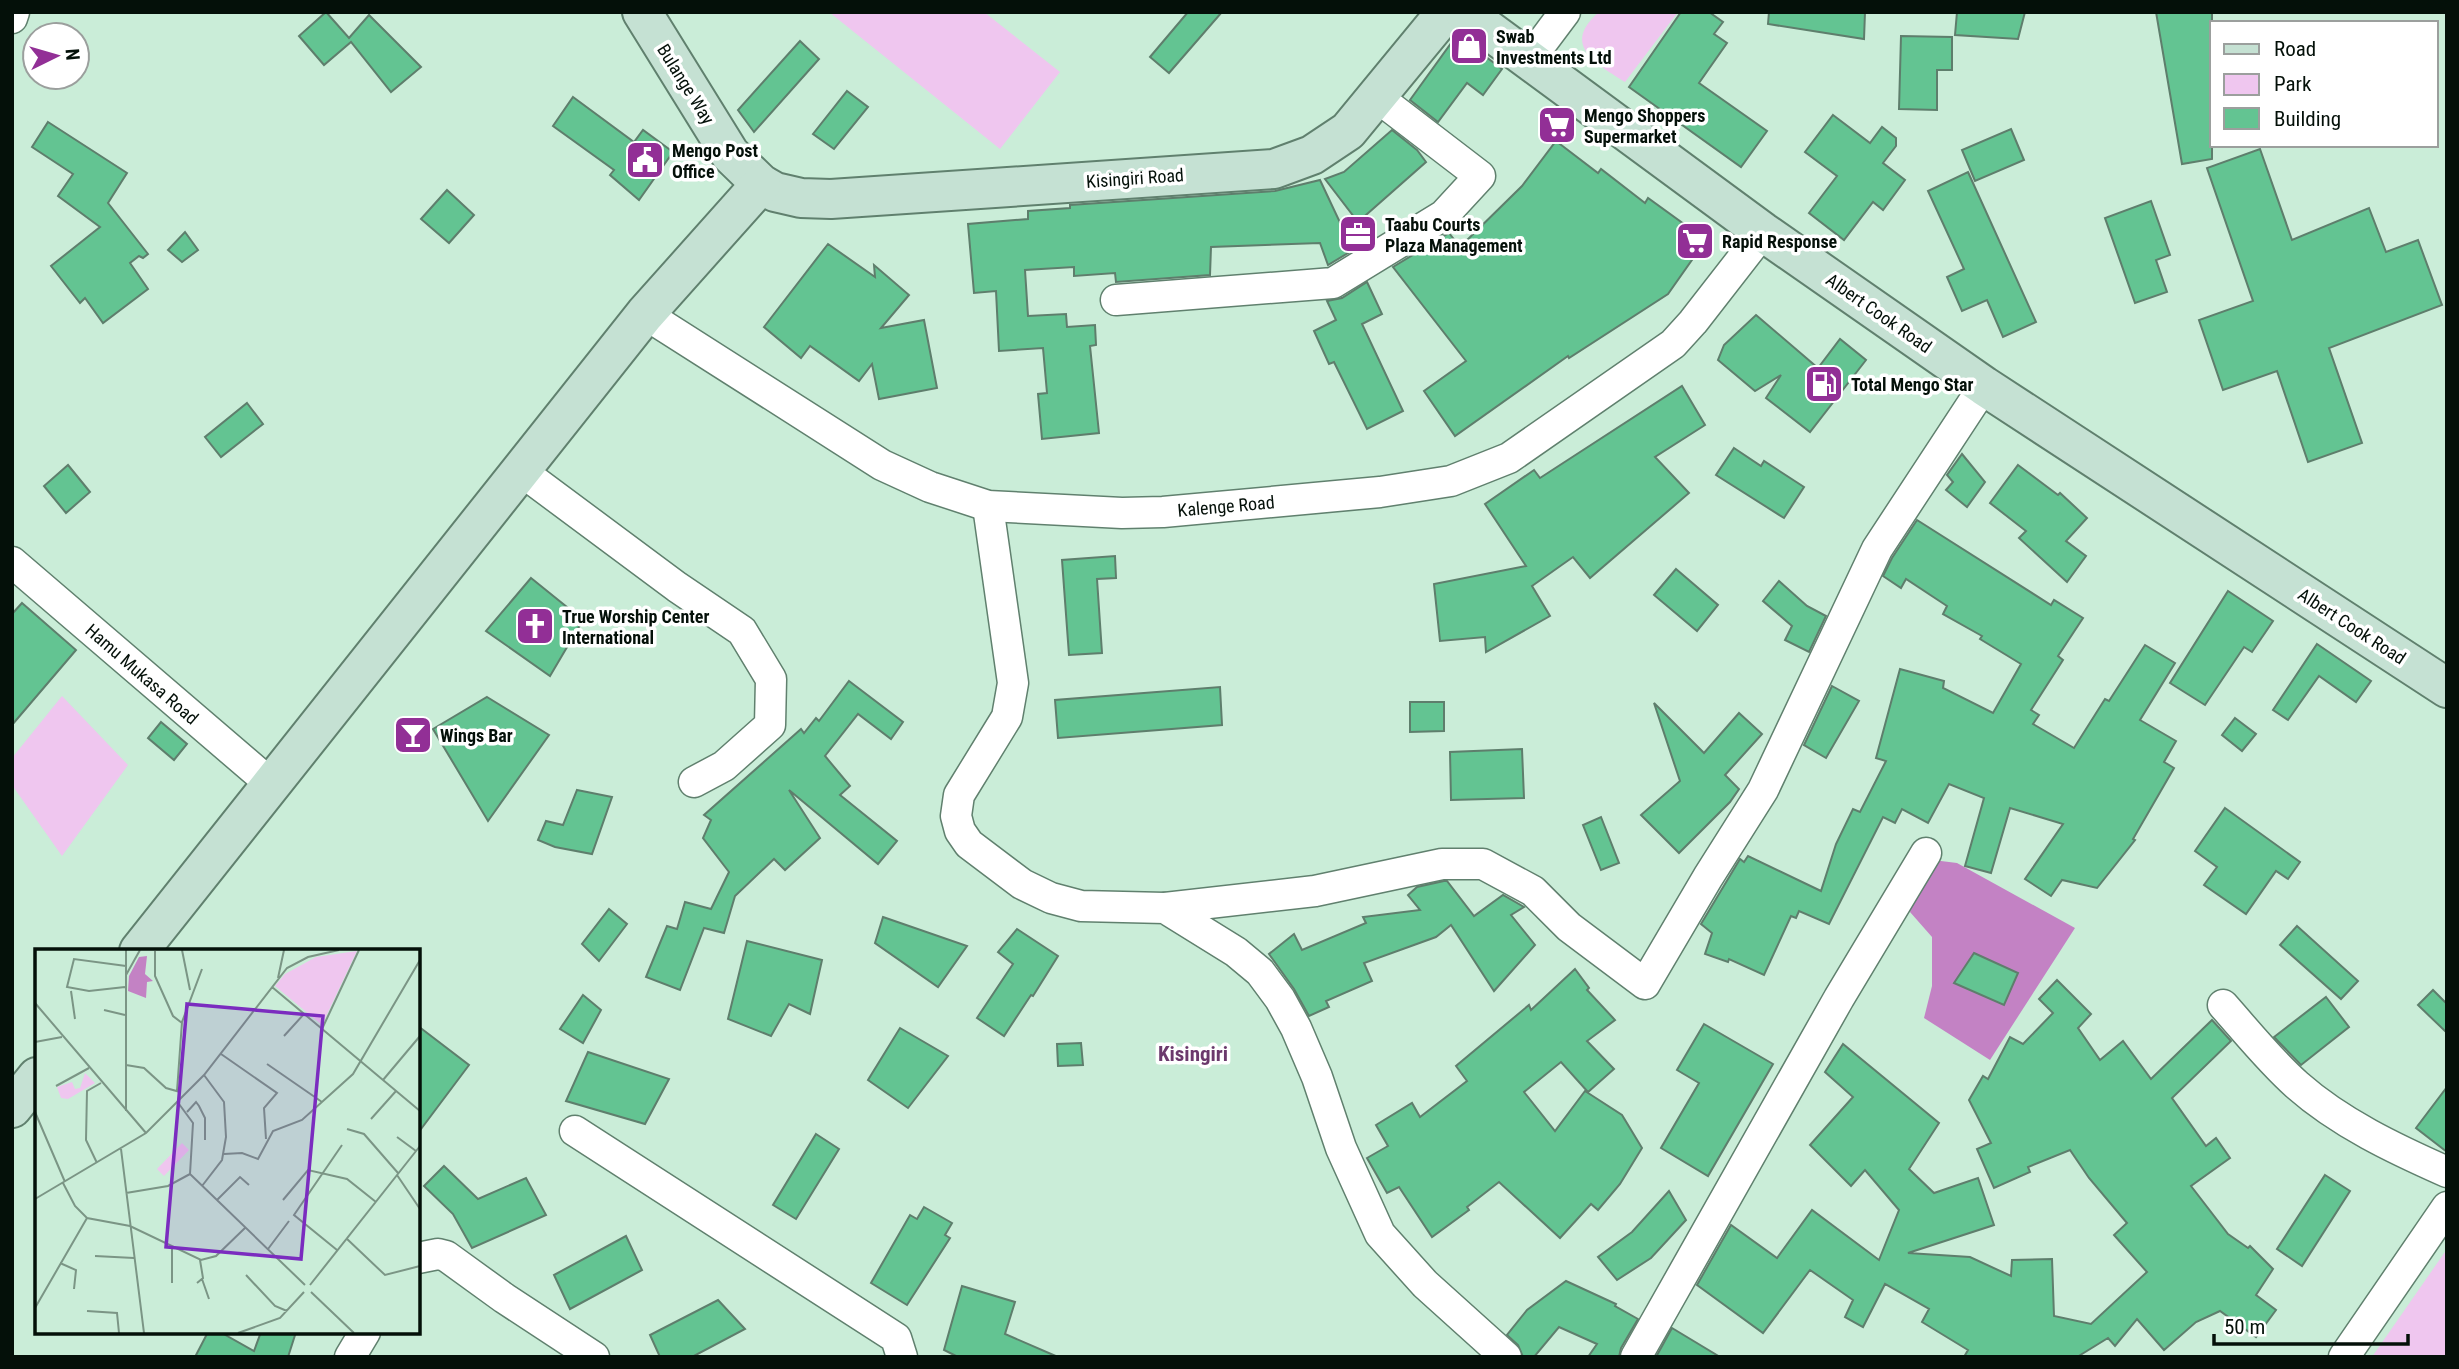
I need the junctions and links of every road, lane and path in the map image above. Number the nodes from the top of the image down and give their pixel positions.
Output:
1 (15, 12) edge
2 (642, 12) edge
3 (1446, 12) edge
4 (1464, 12) edge
5 (1565, 12) edge
6 (12, 18) edge
7 (1529, 60) junction
8 (1377, 97) junction
9 (761, 184) junction
10 (1763, 232) junction
11 (1116, 300) dead end
12 (645, 314) junction
13 (1984, 386) junction
14 (521, 471) junction
15 (988, 506) junction
16 (12, 562) edge
17 (2447, 688) edge
18 (694, 782) dead end
19 (272, 785) junction
20 (1927, 853) dead end
21 (1166, 908) junction
22 (141, 949) edge
23 (2223, 1005) dead end
24 (35, 1079) edge
25 (12, 1108) edge
26 (575, 1131) dead end
27 (2447, 1172) edge
28 (2447, 1207) edge
29 (420, 1258) edge
30 (364, 1334) edge
31 (350, 1357) edge
32 (594, 1357) edge
33 (902, 1357) edge
34 (1506, 1357) edge
35 (1636, 1357) edge
36 (2344, 1357) edge

1 - 6 street
2 - 9 main road, Bulange Way
3 - 8 main road, Kisingiri Road
4 - 7 main road, Albert Cook Road
5 - 7 street
7 - 10 main road, Albert Cook Road
8 - 9 main road, Kisingiri Road
8 - 11 street
9 - 12 main road
10 - 13 main road, Albert Cook Road
10 - 15 street, Kalenge Road
12 - 14 main road
12 - 15 street, Kalenge Road
13 - 17 main road, Albert Cook Road
13 - 21 street
14 - 18 street
14 - 19 main road
15 - 21 street
16 - 19 street, Hamu Mukasa Road
19 - 22 main road
20 - 35 street
21 - 34 street
23 - 27 street
24 - 25 main road
26 - 33 street
28 - 36 street
29 - 32 street
30 - 31 street

